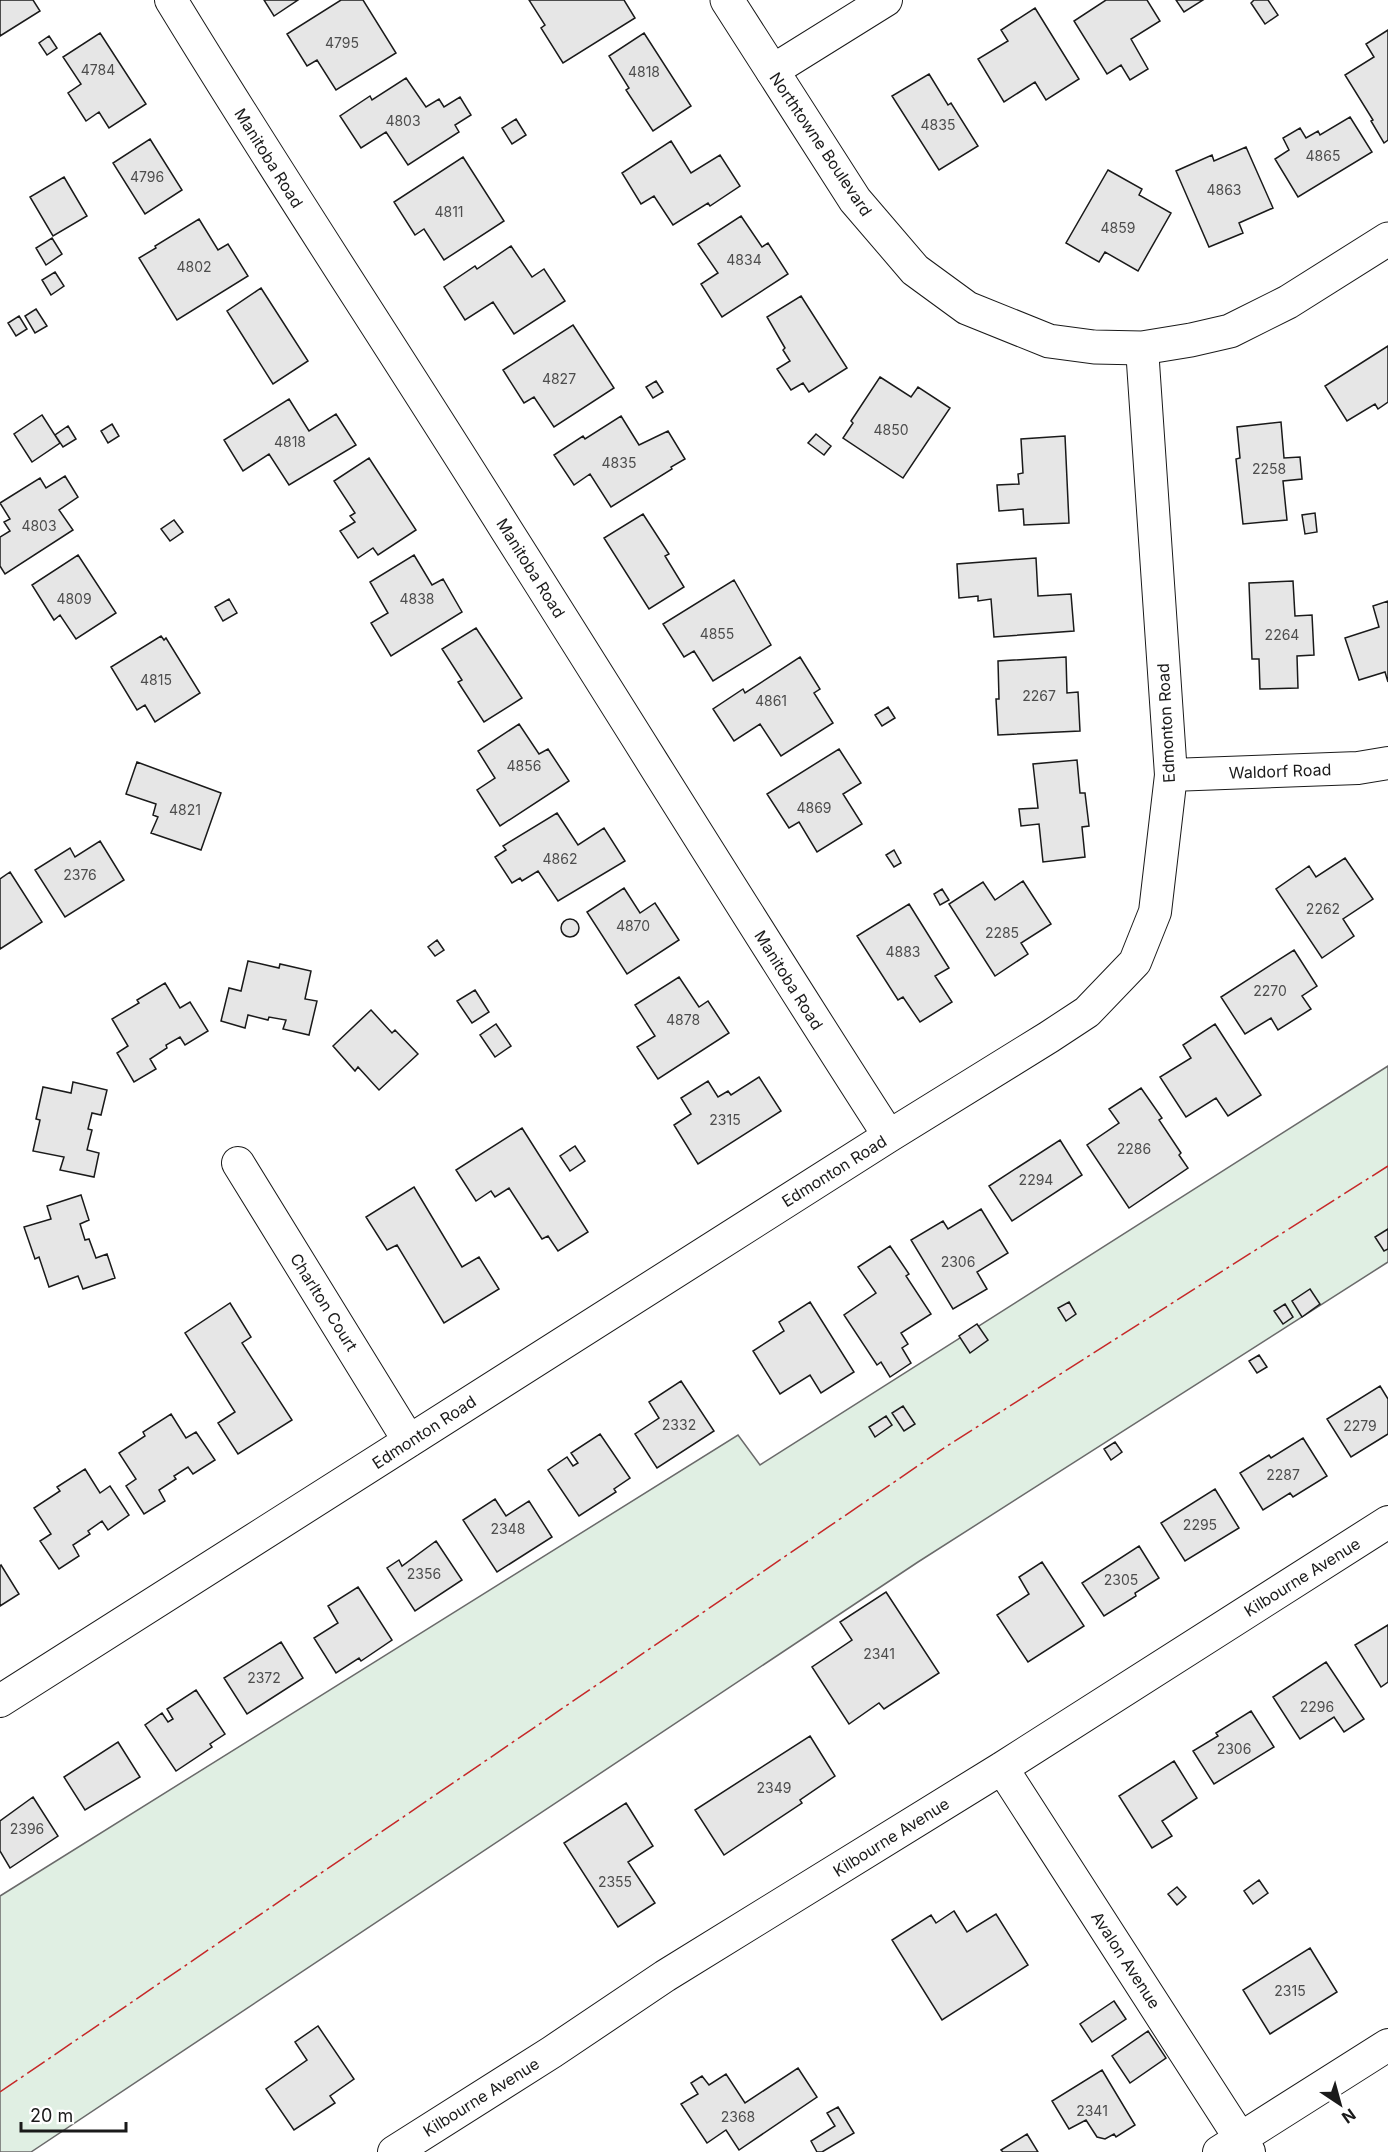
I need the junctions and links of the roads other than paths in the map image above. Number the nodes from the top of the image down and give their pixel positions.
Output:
1 (171, 0) edge
2 (727, 0) edge
3 (886, 0) edge
4 (772, 71) junction
5 (1388, 238) edge
6 (1142, 348) junction
7 (1388, 763) edge
8 (1171, 775) junction
9 (889, 1137) junction
10 (238, 1163) dead end
11 (409, 1442) junction
12 (1388, 1522) edge
13 (0, 1701) edge
14 (1002, 1768) junction
15 (1388, 2045) edge
16 (1236, 2148) edge
17 (394, 2152) edge

1 - 9 street, Manitoba Road
2 - 4 street, Northtowne Boulevard
3 - 4 street
4 - 6 street, Northtowne Boulevard
5 - 6 street, Northtowne Boulevard
6 - 8 street, Edmonton Road
7 - 8 street, Waldorf Road
8 - 9 street, Edmonton Road
9 - 11 street, Edmonton Road
10 - 11 street, Charlton Court
11 - 13 street, Edmonton Road
12 - 14 street, Kilbourne Avenue
14 - 16 street, Avalon Avenue
14 - 17 street, Kilbourne Avenue
15 - 16 street

